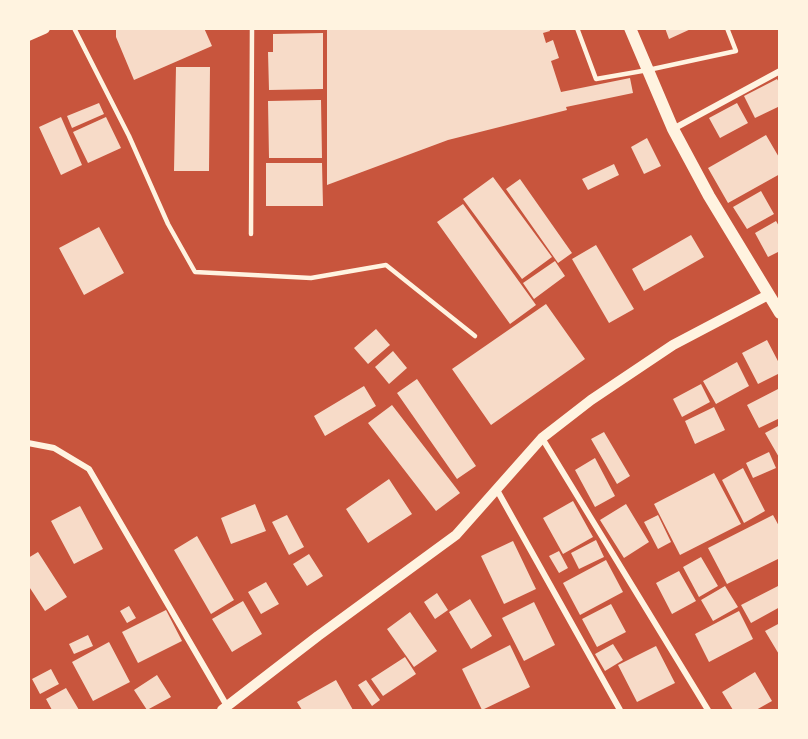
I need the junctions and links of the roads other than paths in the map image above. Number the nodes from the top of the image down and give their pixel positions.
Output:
1 (44, 28) edge
2 (74, 28) edge
3 (252, 28) edge
4 (577, 28) edge
5 (630, 28) edge
6 (727, 28) edge
7 (28, 35) edge
8 (648, 70) junction
9 (780, 71) edge
10 (674, 129) junction
11 (251, 234) dead end
12 (768, 295) junction
13 (780, 313) edge
14 (475, 336) dead end
15 (542, 438) junction
16 (28, 443) edge
17 (497, 490) junction
18 (224, 708) edge
19 (620, 711) edge
20 (708, 711) edge

1 - 7 main road
2 - 14 lane
3 - 11 lane
4 - 8 lane
5 - 8 main road
6 - 8 lane
8 - 10 main road
9 - 10 street
10 - 12 main road
12 - 13 main road
12 - 15 street
15 - 17 street
15 - 20 street
16 - 18 street
17 - 18 street
17 - 19 street

